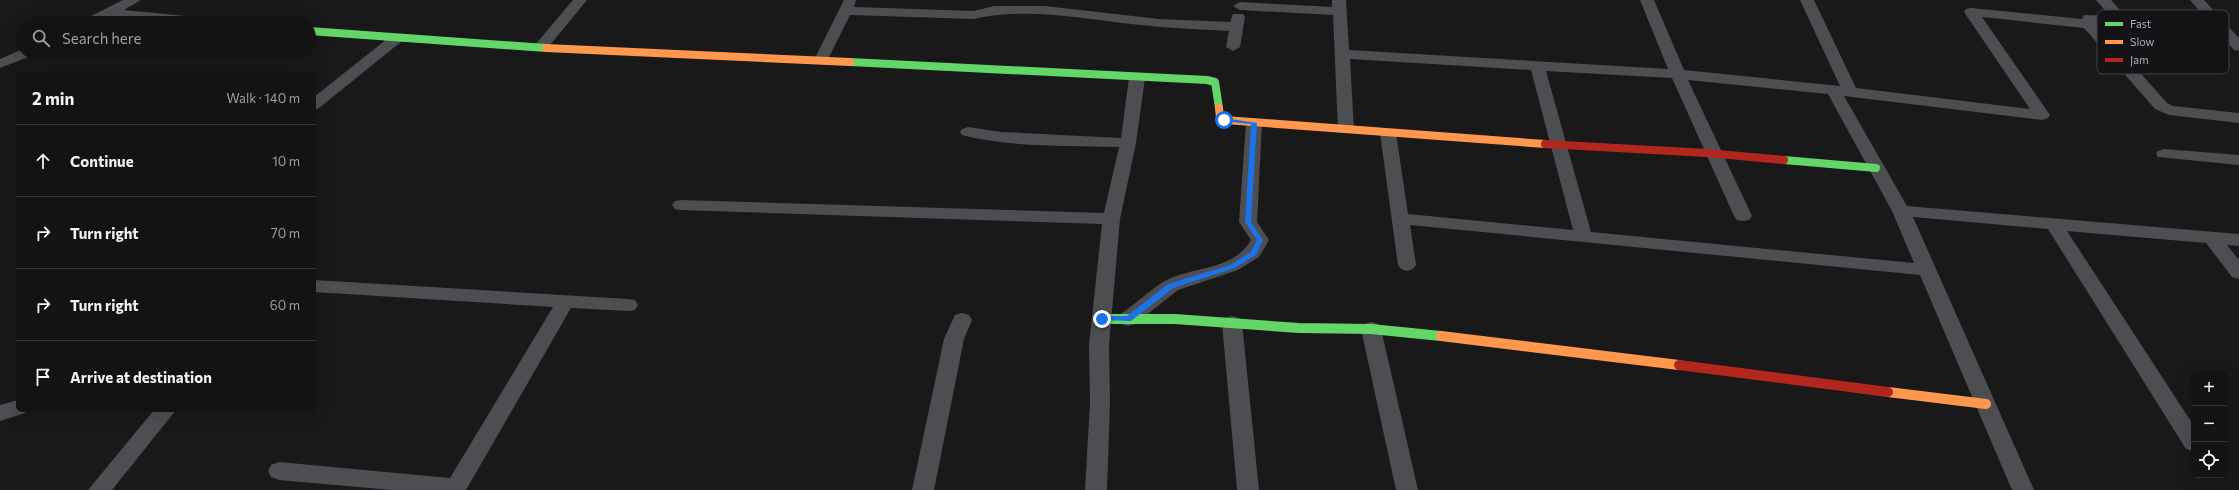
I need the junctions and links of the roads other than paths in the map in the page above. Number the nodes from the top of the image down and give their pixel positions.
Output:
1 (134, 0) edge
2 (580, 0) edge
3 (1647, 0) edge
4 (1807, 0) edge
5 (2002, 0) edge
6 (2104, 0) edge
7 (2197, 0) edge
8 (1240, 3) edge
9 (847, 6) edge
10 (1339, 6) edge
11 (2114, 10) edge
12 (2206, 10) edge
13 (107, 13) junction
14 (101, 16) edge
15 (140, 16) edge
16 (2014, 16) junction
17 (2097, 18) edge
18 (2088, 24) junction
19 (1236, 27) junction
20 (316, 32) edge
21 (2097, 32) edge
22 (2229, 37) edge
23 (397, 38) junction
24 (1233, 47) dead end
25 (540, 48) junction
26 (2239, 48) edge
27 (1341, 54) junction
28 (16, 57) edge
29 (821, 60) junction
30 (0, 64) edge
31 (1537, 66) junction
32 (1678, 74) junction
33 (2133, 74) edge
34 (1136, 78) junction
35 (1842, 91) junction
36 (316, 103) edge
37 (2239, 118) edge
38 (1254, 123) junction
39 (1346, 130) junction
40 (968, 132) dead end
41 (1388, 132) junction
42 (1128, 143) junction
43 (1558, 144) junction
44 (1714, 154) junction
45 (2164, 154) dead end
46 (2239, 160) edge
47 (1876, 168) junction
48 (681, 205) dead end
49 (1901, 211) junction
50 (1743, 216) dead end
51 (1111, 218) junction
52 (1401, 219) junction
53 (2054, 224) junction
54 (1584, 237) junction
55 (2212, 238) junction
56 (2239, 240) edge
57 (1407, 265) dead end
58 (1927, 270) junction
59 (2239, 273) edge
60 (316, 286) edge
61 (565, 302) junction
62 (628, 305) dead end
63 (1102, 319) junction
64 (1128, 319) junction
65 (962, 320) dead end
66 (1232, 323) junction
67 (1371, 329) junction
68 (1986, 404) junction
69 (16, 409) edge
70 (158, 412) edge
71 (0, 413) edge
72 (2193, 442) edge
73 (279, 471) dead end
74 (455, 489) edge
75 (99, 490) edge
76 (923, 490) edge
77 (1096, 490) edge
78 (1248, 490) edge
79 (1407, 490) edge
80 (2024, 490) edge

1 - 13 street
2 - 25 street
3 - 32 street
4 - 35 street
5 - 16 street
6 - 11 street
7 - 12 street
8 - 10 street
8 - 19 street
9 - 19 street
9 - 29 street
10 - 27 street
13 - 14 street
13 - 15 street
16 - 18 street
16 - 35 street
17 - 18 street
18 - 21 street
19 - 24 street
20 - 23 street
22 - 26 street
23 - 25 street
23 - 36 street
25 - 29 street
27 - 31 street
27 - 39 street
28 - 30 street
29 - 34 street
31 - 32 street
31 - 43 street
32 - 35 street
32 - 44 street
33 - 37 street
34 - 38 street
34 - 42 street
35 - 47 street
38 - 39 street
38 - 64 street
39 - 41 street
40 - 42 street
41 - 43 street
41 - 52 street
42 - 51 street
43 - 44 street
43 - 54 street
44 - 47 street
44 - 50 street
45 - 46 street
47 - 49 street
48 - 51 street
49 - 53 street
49 - 58 street
51 - 63 street
52 - 54 street
52 - 57 street
53 - 55 street
53 - 72 street
54 - 58 street
55 - 56 street
55 - 59 street
58 - 68 street
60 - 61 street
61 - 62 street
61 - 74 street
63 - 64 street
63 - 77 street
64 - 66 street
65 - 76 street
66 - 67 street
66 - 78 street
67 - 68 street
67 - 79 street
68 - 80 street
69 - 71 street
70 - 75 street
73 - 74 street

